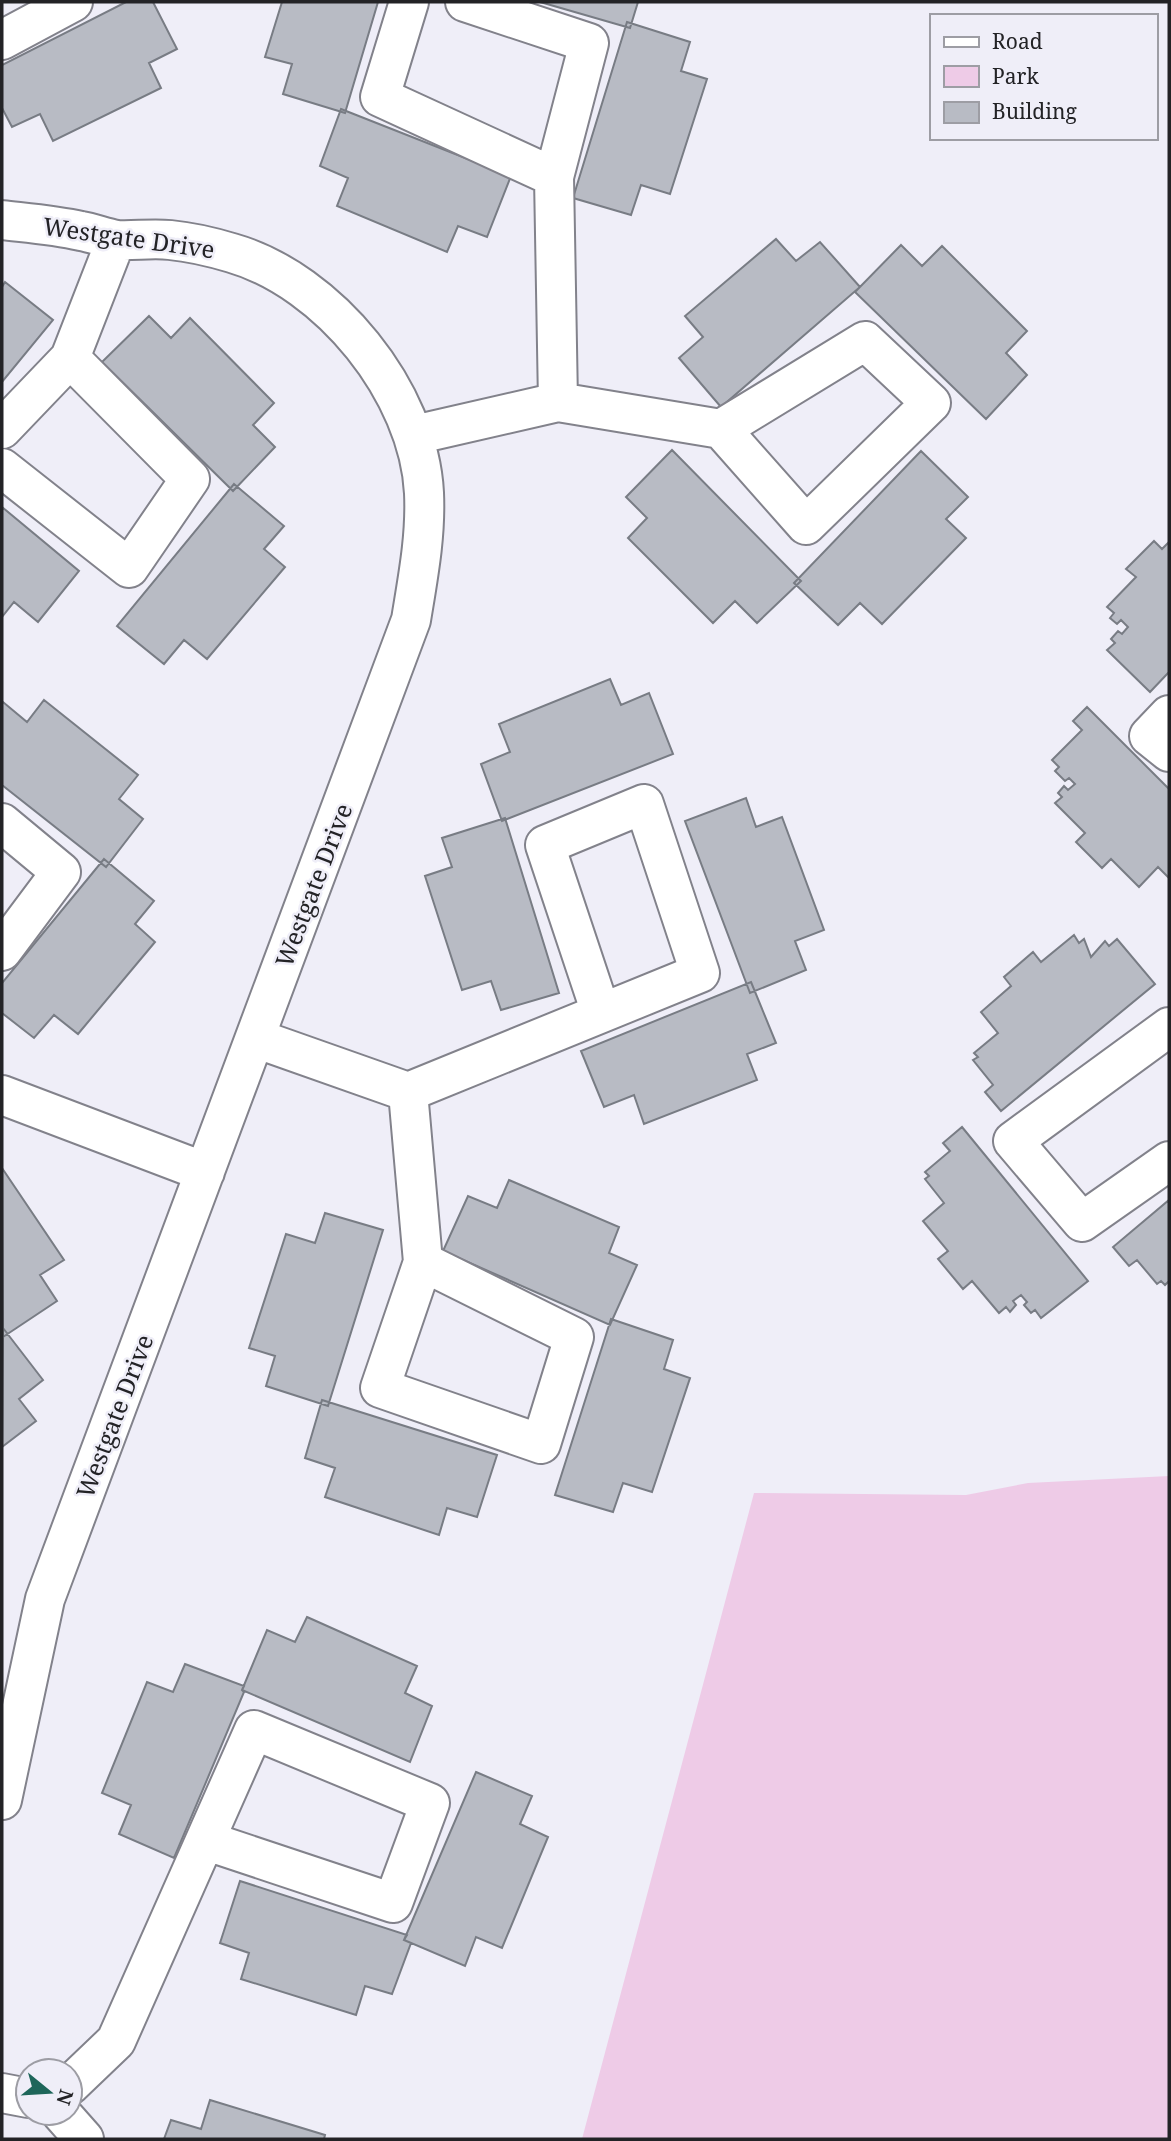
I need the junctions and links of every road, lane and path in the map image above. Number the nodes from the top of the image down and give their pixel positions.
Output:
1 (73, 2) edge
2 (409, 2) edge
3 (465, 2) edge
4 (2, 40) edge
5 (554, 177) junction
6 (2, 220) edge
7 (116, 240) junction
8 (71, 358) junction
9 (558, 402) junction
10 (2, 429) edge
11 (721, 429) junction
12 (414, 435) junction
13 (2, 468) edge
14 (1169, 715) edge
15 (1169, 752) edge
16 (2, 823) edge
17 (2, 951) edge
18 (601, 1013) junction
19 (1169, 1027) edge
20 (256, 1038) junction
21 (408, 1092) junction
22 (2, 1095) edge
23 (1169, 1161) edge
24 (205, 1172) junction
25 (423, 1262) junction
26 (2, 1797) edge
27 (207, 1841) junction
28 (84, 2072) edge

1 - 4 street
2 - 5 street
3 - 5 street
5 - 9 street
6 - 7 street, Westgate Drive
7 - 8 street
7 - 12 street, Westgate Drive
8 - 10 street
8 - 13 street
9 - 11 street
9 - 12 street
11 - 11 street
12 - 20 street, Westgate Drive
14 - 15 street
16 - 17 street
18 - 18 street
18 - 21 street
19 - 23 street
20 - 21 street
20 - 24 street, Westgate Drive
21 - 25 street
22 - 24 street
24 - 26 street, Westgate Drive
25 - 25 street
27 - 27 street
27 - 28 street

